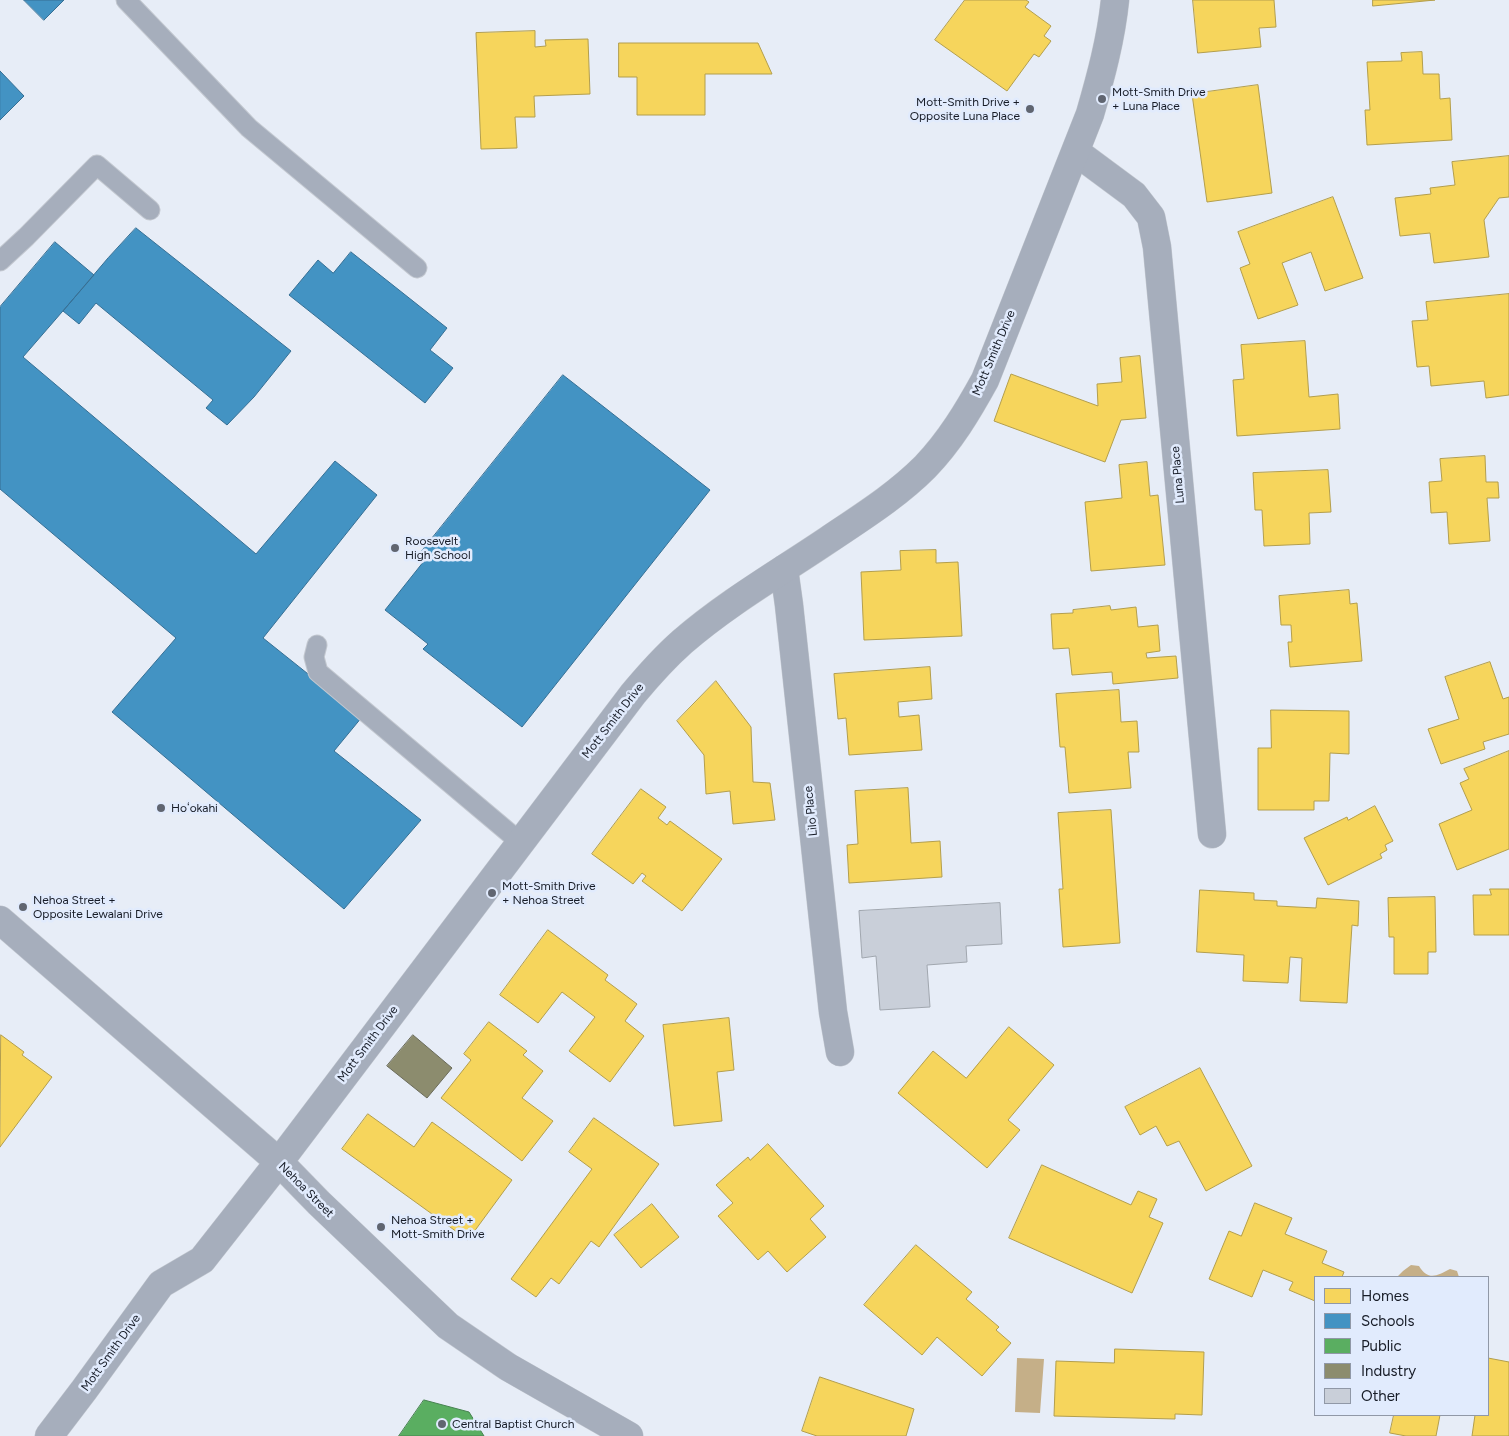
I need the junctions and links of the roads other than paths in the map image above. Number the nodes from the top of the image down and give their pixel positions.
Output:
1 (126, 0) edge
2 (1115, 0) edge
3 (1076, 152) junction
4 (150, 210) dead end
5 (0, 261) edge
6 (417, 268) dead end
7 (784, 569) junction
8 (317, 646) dead end
9 (1212, 834) dead end
10 (520, 842) junction
11 (0, 920) edge
12 (840, 1052) dead end
13 (278, 1162) junction
14 (49, 1436) edge
15 (629, 1436) edge

1 - 6 lane
2 - 3 street, Mott Smith Drive
3 - 7 street, Mott Smith Drive
3 - 9 street, Luna Place
4 - 5 lane
7 - 10 street, Mott Smith Drive
7 - 12 street, Lilo Place
8 - 10 lane
10 - 13 street, Mott Smith Drive
11 - 13 street, Nehoa Street
13 - 14 street, Mott Smith Drive
13 - 15 street, Nehoa Street

